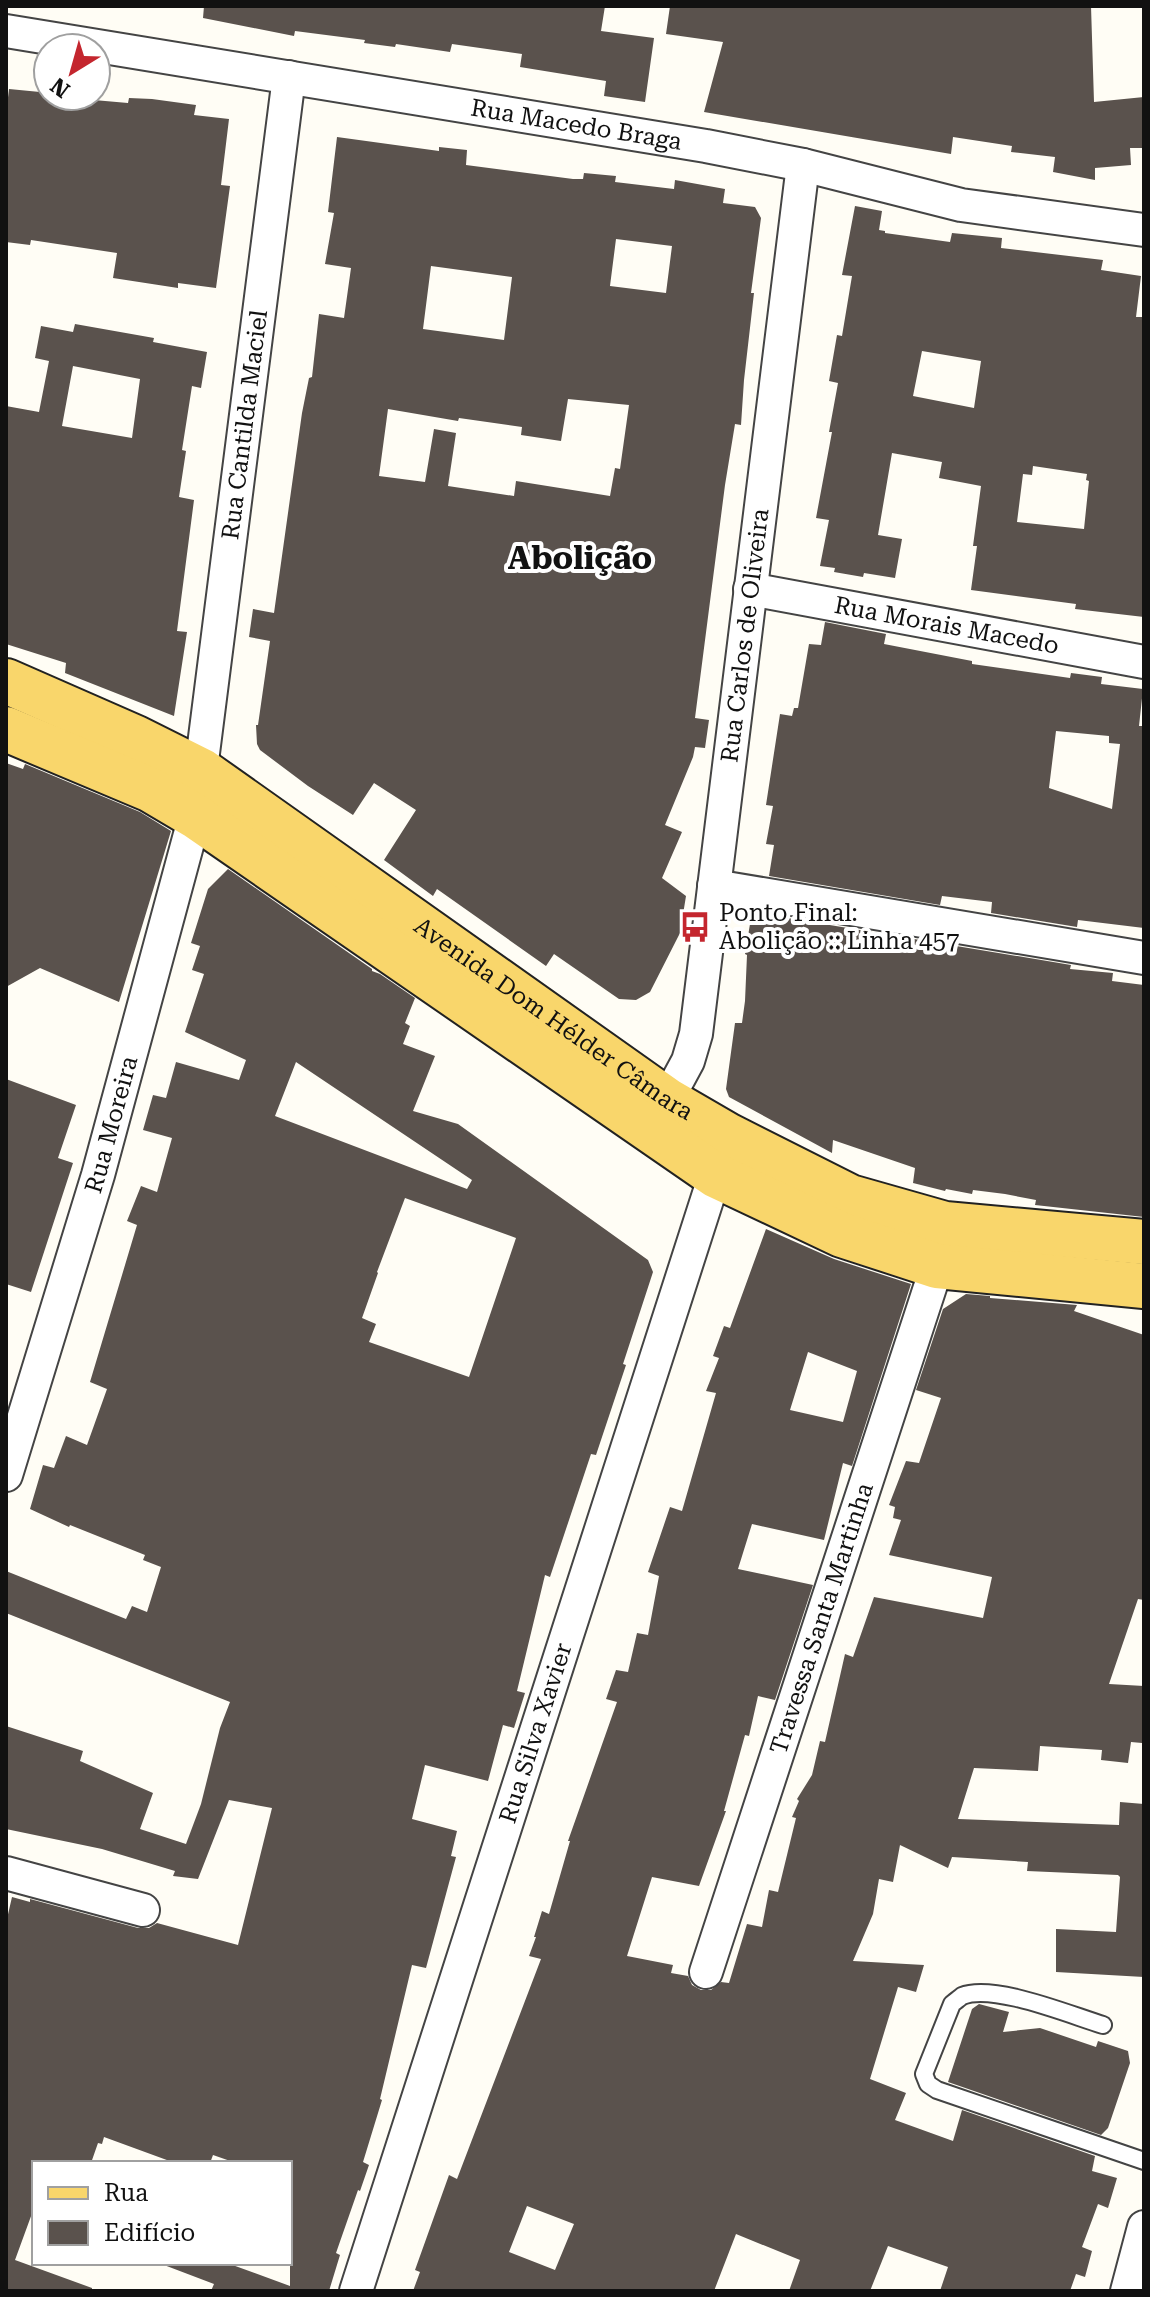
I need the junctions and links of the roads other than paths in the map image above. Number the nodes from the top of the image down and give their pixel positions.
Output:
1 (6, 31) edge
2 (289, 77) junction
3 (803, 165) junction
4 (1144, 230) edge
5 (750, 589) junction
6 (1144, 662) edge
7 (6, 681) edge
8 (6, 729) edge
9 (202, 771) junction
10 (195, 816) junction
11 (714, 886) junction
12 (1144, 958) edge
13 (667, 1100) junction
14 (715, 1175) junction
15 (1144, 1242) edge
16 (937, 1266) junction
17 (1144, 1286) edge
18 (6, 1475) edge
19 (6, 1873) edge
20 (143, 1910) dead end
21 (706, 1972) dead end
22 (1103, 2025) dead end
23 (1144, 2161) edge
24 (1144, 2227) edge
25 (356, 2291) edge
26 (1127, 2291) edge

1 - 2 street, Rua Macedo Braga
2 - 3 street, Rua Macedo Braga
2 - 9 street, Rua Cantilda Maciel
3 - 4 street, Rua Macedo Braga
3 - 5 street, Rua Carlos de Oliveira
5 - 6 street, Rua Morais Macedo
5 - 11 street, Rua Carlos de Oliveira
7 - 9 main road, Avenida Dom Hélder Câmara
8 - 10 main road, Avenida Dom Hélder Câmara
9 - 10 street, Rua Moreira
9 - 13 main road, Avenida Dom Hélder Câmara
10 - 14 main road, Avenida Dom Hélder Câmara
10 - 18 street, Rua Moreira
11 - 12 street
11 - 13 street, Rua Carlos de Oliveira
13 - 15 main road, Avenida Dom Hélder Câmara
14 - 16 main road, Avenida Dom Hélder Câmara
14 - 25 street, Rua Silva Xavier
16 - 17 main road, Avenida Dom Hélder Câmara
16 - 21 street, Travessa Santa Martinha
19 - 20 street
22 - 23 lane
24 - 26 street

